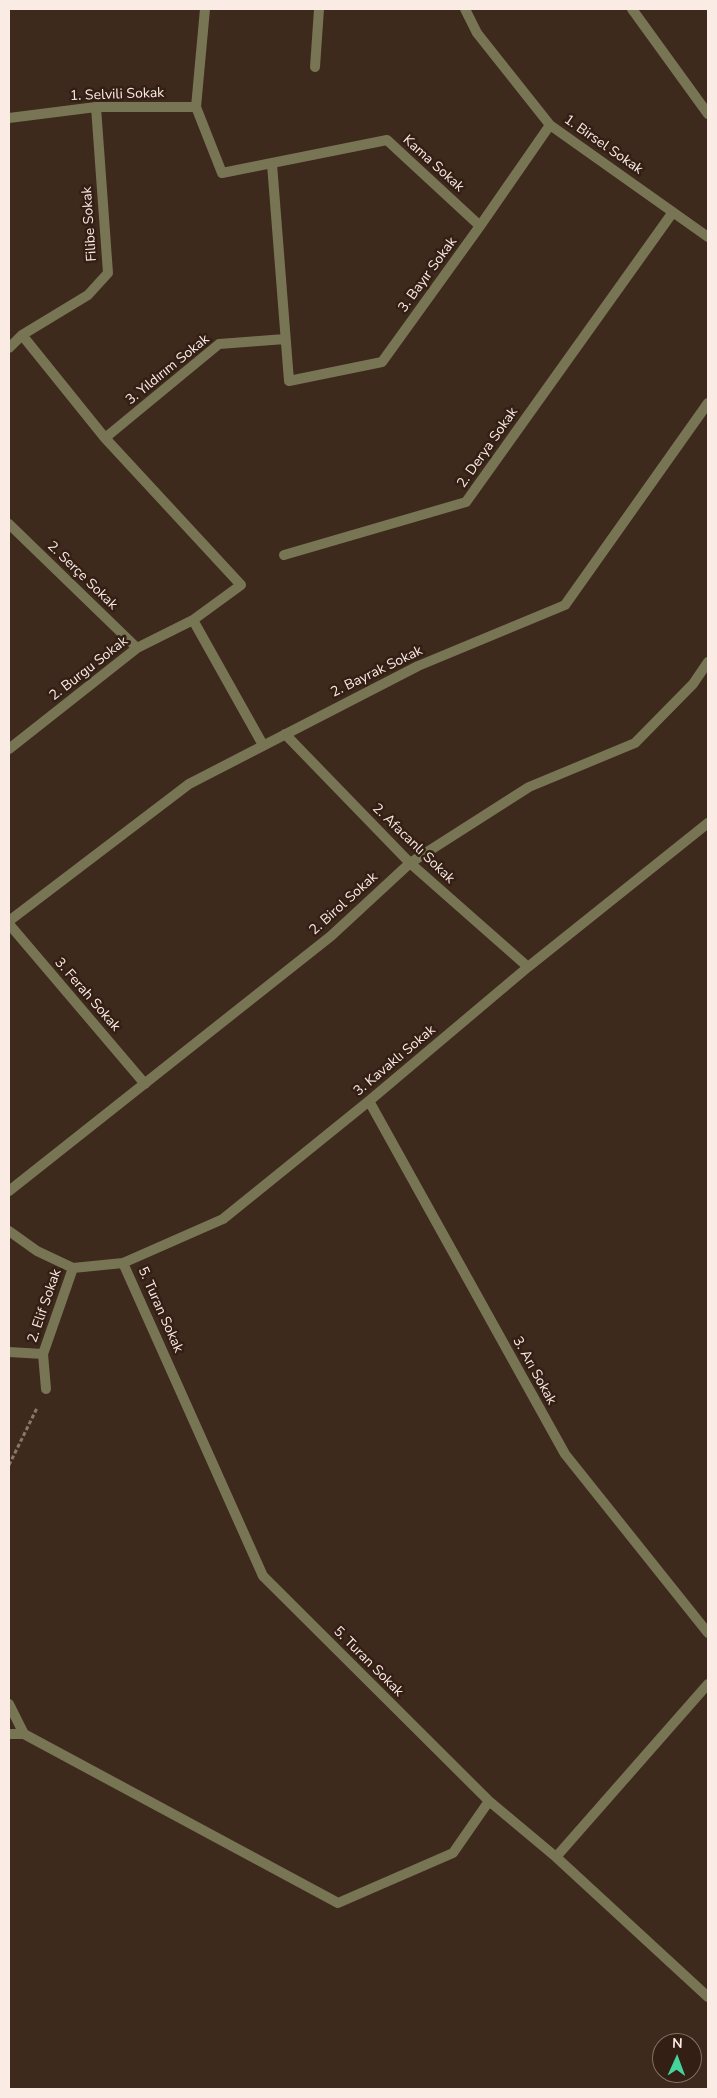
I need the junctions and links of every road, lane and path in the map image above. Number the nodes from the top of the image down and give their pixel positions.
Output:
1 (205, 9) edge
2 (319, 9) edge
3 (465, 9) edge
4 (632, 9) edge
5 (315, 67) dead end
6 (96, 107) junction
7 (196, 107) junction
8 (708, 114) edge
9 (9, 118) edge
10 (550, 125) junction
11 (272, 164) junction
12 (673, 212) junction
13 (480, 226) junction
14 (708, 237) edge
15 (22, 335) junction
16 (285, 339) junction
17 (9, 348) edge
18 (708, 403) edge
19 (105, 438) junction
20 (9, 524) edge
21 (284, 555) dead end
22 (193, 620) junction
23 (136, 648) junction
24 (708, 662) edge
25 (285, 734) junction
26 (263, 745) junction
27 (9, 749) edge
28 (708, 823) edge
29 (410, 863) junction
30 (9, 923) edge
31 (528, 967) junction
32 (145, 1084) junction
33 (369, 1101) junction
34 (9, 1191) edge
35 (9, 1231) edge
36 (123, 1262) junction
37 (73, 1268) junction
38 (9, 1352) edge
39 (43, 1354) junction
40 (46, 1389) joint
41 (9, 1466) edge
42 (708, 1633) edge
43 (708, 1684) edge
44 (9, 1704) edge
45 (9, 1734) edge
46 (24, 1734) junction
47 (489, 1801) junction
48 (556, 1857) junction
49 (708, 1997) edge

1 - 7 street
2 - 5 street
3 - 10 street, 1. Birsel Sokak
4 - 8 street
6 - 7 street, 1. Selvili Sokak
6 - 9 street, 1. Selvili Sokak
6 - 15 street, Filibe Sokak
7 - 11 street, Kama Sokak
10 - 12 street, 1. Birsel Sokak
10 - 13 street, 3. Bayır Sokak
11 - 13 street, Kama Sokak
11 - 16 street
12 - 14 street, 1. Birsel Sokak
12 - 21 street, 2. Derya Sokak
13 - 16 street, 3. Bayır Sokak
15 - 17 street, Filibe Sokak
15 - 19 street
16 - 19 street, 3. Yıldırım Sokak
18 - 25 street, 2. Bayrak Sokak
19 - 22 street, 2. Burgu Sokak
20 - 23 street, 2. Serçe Sokak
22 - 23 street, 2. Burgu Sokak
22 - 26 street
23 - 27 street, 2. Burgu Sokak
24 - 29 street, 2. Birol Sokak
25 - 26 street, 2. Bayrak Sokak
25 - 29 street, 2. Afacanlı Sokak
26 - 30 street, 2. Bayrak Sokak
28 - 31 street, 3. Kavaklı Sokak
29 - 31 street, 2. Afacanlı Sokak
29 - 32 street, 2. Birol Sokak
30 - 32 street, 3. Ferah Sokak
31 - 33 street, 3. Kavaklı Sokak
32 - 34 street, 2. Birol Sokak
33 - 36 street, 3. Kavaklı Sokak
33 - 42 street, 3. Arı Sokak
35 - 37 street
36 - 37 street, 3. Kavaklı Sokak
36 - 47 street, 5. Turan Sokak
37 - 39 street, 2. Elif Sokak
38 - 39 street
39 - 40 street, 2. Elif Sokak
40 - 41 path
43 - 48 street
44 - 46 street
45 - 46 street
46 - 47 street
47 - 48 street, 5. Turan Sokak
48 - 49 street, 5. Turan Sokak

